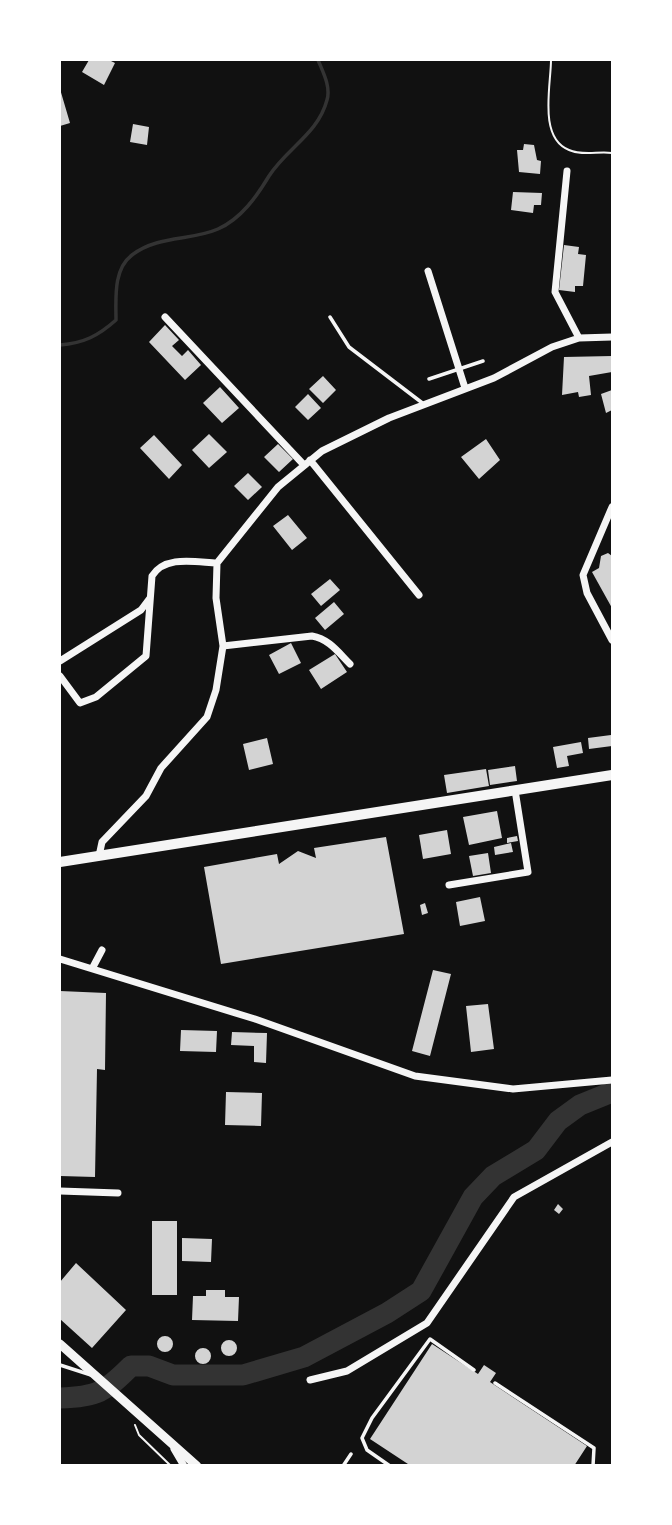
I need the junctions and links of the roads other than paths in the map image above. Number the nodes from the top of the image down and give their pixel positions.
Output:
1 (567, 171) dead end
2 (428, 271) dead end
3 (165, 317) dead end
4 (330, 317) dead end
5 (612, 337) edge
6 (579, 338) junction
7 (483, 361) dead end
8 (457, 369) junction
9 (429, 379) dead end
10 (465, 388) junction
11 (426, 405) junction
12 (307, 463) junction
13 (612, 506) edge
14 (217, 563) junction
15 (151, 594) junction
16 (419, 595) dead end
17 (612, 640) edge
18 (223, 646) junction
19 (60, 660) edge
20 (350, 664) dead end
21 (60, 676) edge
22 (612, 775) edge
23 (515, 790) junction
24 (99, 856) junction
25 (60, 861) edge
26 (449, 885) dead end
27 (102, 950) dead end
28 (60, 959) edge
29 (93, 967) junction
30 (612, 1080) edge
31 (612, 1142) edge
32 (60, 1191) edge
33 (118, 1193) dead end
34 (60, 1344) edge
35 (60, 1365) edge
36 (474, 1370) dead end
37 (98, 1378) junction
38 (310, 1380) dead end
39 (495, 1383) dead end
40 (163, 1435) junction
41 (351, 1454) dead end
42 (184, 1465) edge
43 (197, 1465) edge
44 (343, 1465) edge
45 (390, 1465) edge
46 (592, 1465) edge

1 - 6 street
2 - 8 street
3 - 12 street
4 - 11 lane
5 - 6 street
6 - 10 street
7 - 8 lane
8 - 9 lane
8 - 10 street
10 - 11 street
11 - 12 street
12 - 14 street
12 - 16 street
13 - 17 street
14 - 15 street
14 - 18 street
15 - 19 street
15 - 21 street
18 - 20 street
18 - 24 street
22 - 23 main road
23 - 24 main road
23 - 26 street
24 - 25 main road
27 - 29 street
28 - 29 street
29 - 30 street
31 - 38 street
32 - 33 street
34 - 37 street
35 - 37 lane
36 - 45 lane
37 - 40 street
39 - 46 lane
40 - 42 street
40 - 43 street
41 - 44 lane

